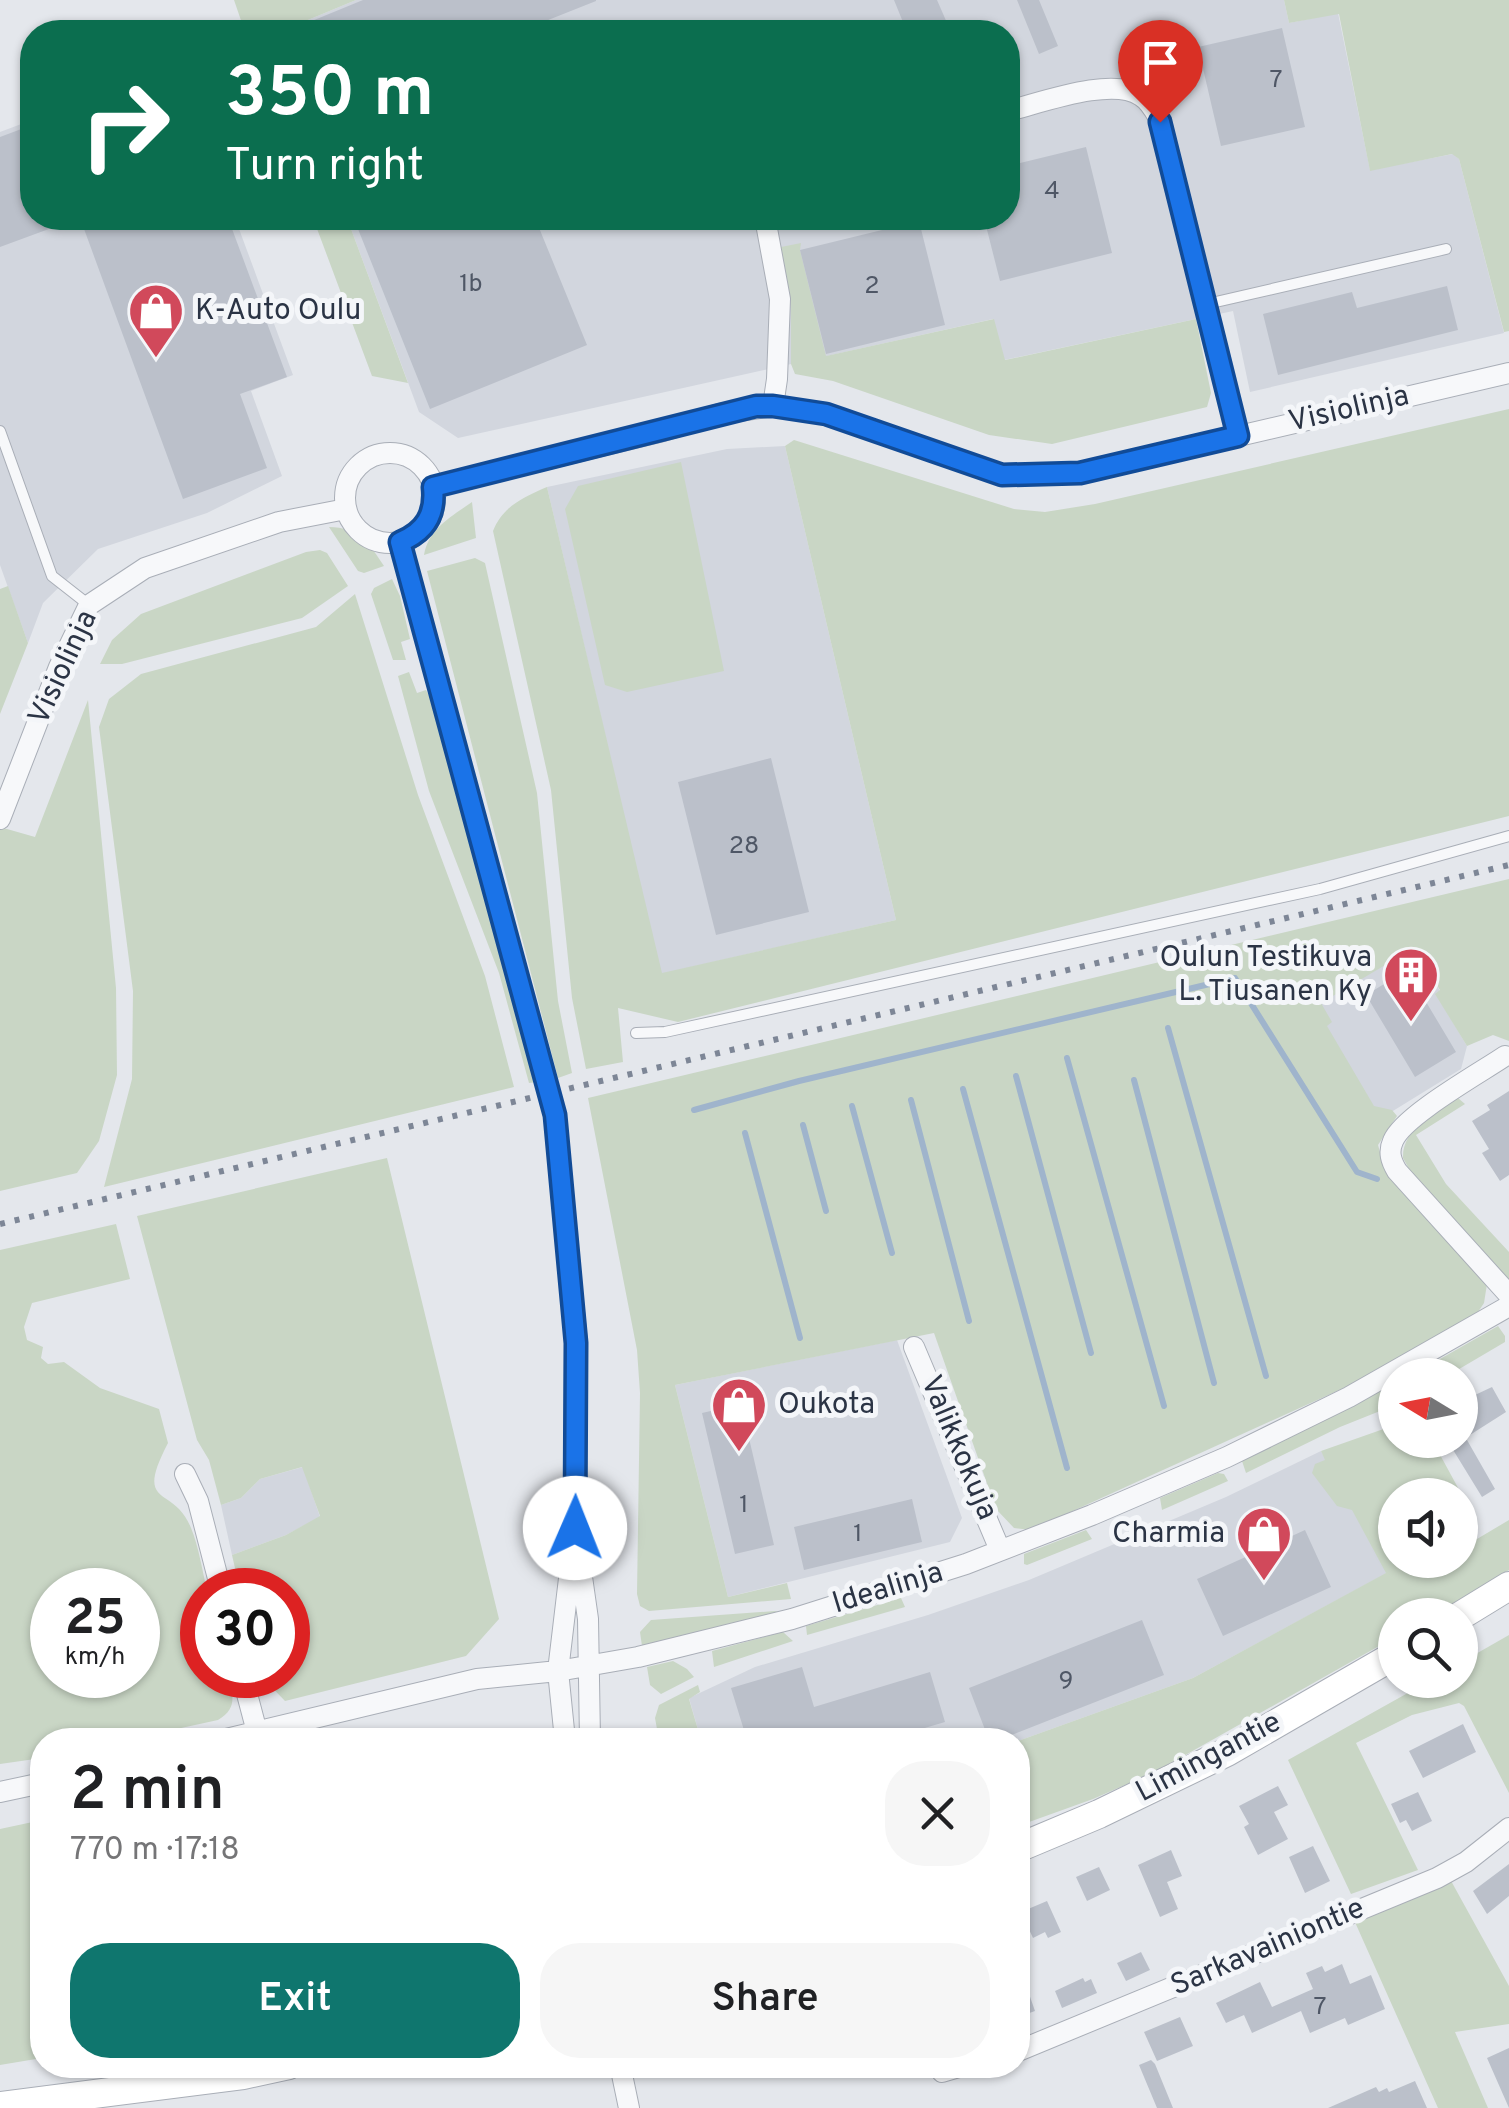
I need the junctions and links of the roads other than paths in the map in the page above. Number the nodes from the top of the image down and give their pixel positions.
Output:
1 (1020, 108) edge
2 (767, 230) edge
3 (1446, 249) dead end
4 (1207, 304) junction
5 (1509, 373) edge
6 (773, 406) junction
7 (0, 431) edge
8 (1238, 436) junction
9 (433, 487) junction
10 (346, 509) junction
11 (400, 542) junction
12 (89, 605) junction
13 (0, 819) edge
14 (1509, 836) edge
15 (636, 1033) dead end
16 (1505, 1056) dead end
17 (1509, 1295) edge
18 (1509, 1306) edge
19 (914, 1347) dead end
20 (185, 1474) dead end
21 (575, 1528) junction
22 (1000, 1550) junction
23 (215, 1568) edge
24 (1509, 1586) edge
25 (1478, 1605) edge
26 (1378, 1664) edge
27 (588, 1666) junction
28 (558, 1672) junction
29 (248, 1698) edge
30 (256, 1728) edge
31 (274, 1728) edge
32 (564, 1728) edge
33 (590, 1728) edge
34 (30, 1786) edge
35 (0, 1792) edge
36 (1509, 1828) edge
37 (1030, 1843) edge
38 (1030, 2046) edge
39 (219, 2078) edge
40 (623, 2078) edge
41 (0, 2106) edge
42 (630, 2108) edge

1 - 4 street
2 - 6 street
3 - 4 lane
4 - 8 street
5 - 8 street, Visiolinja
6 - 8 street, Visiolinja
6 - 9 street, Visiolinja
7 - 12 lane
9 - 10 street
9 - 11 street
10 - 11 street
10 - 12 street, Visiolinja
11 - 21 street
12 - 13 street, Visiolinja
14 - 15 lane
16 - 17 street
18 - 22 street, Idealinja
19 - 22 street, Valikkokuja
20 - 23 street
21 - 27 street
21 - 28 street
22 - 27 street, Idealinja
24 - 25 main road
26 - 37 main road, Limingantie
27 - 28 street, Idealinja
27 - 33 street
28 - 31 street, Idealinja
28 - 32 street
29 - 30 street
34 - 35 street
36 - 38 street, Sarkavainiontie
39 - 41 main road
40 - 42 street

